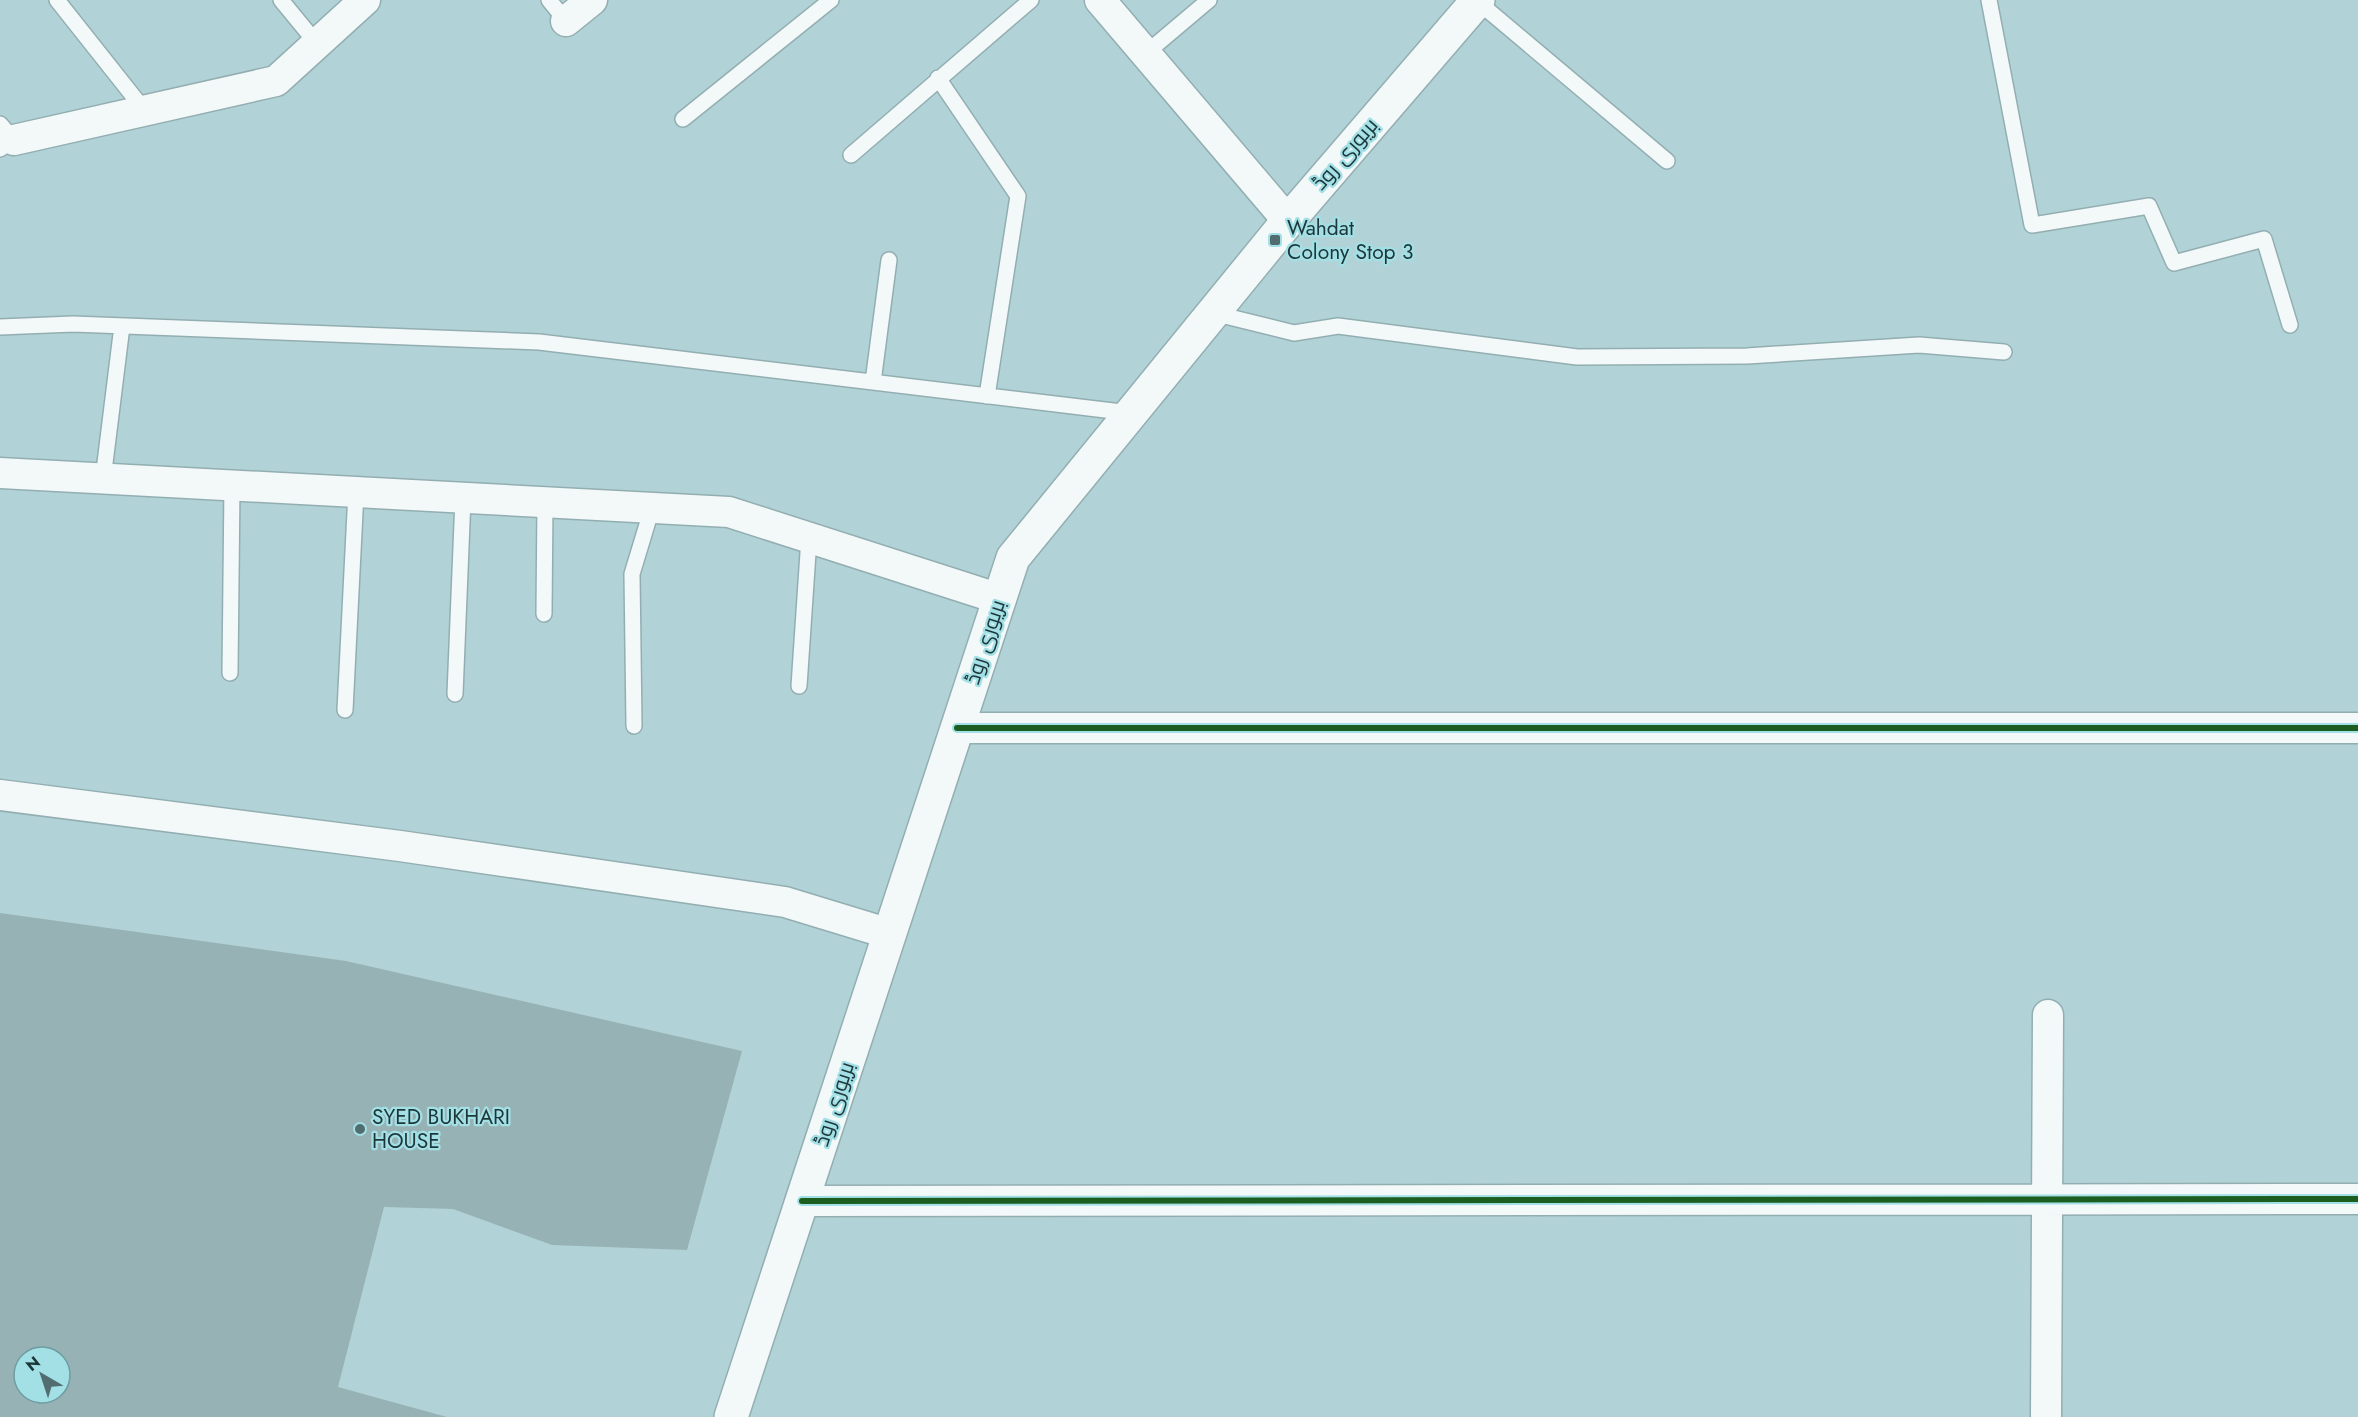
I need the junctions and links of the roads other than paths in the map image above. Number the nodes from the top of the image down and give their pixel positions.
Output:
1 (57, 0) edge
2 (281, 0) edge
3 (365, 0) edge
4 (592, 0) edge
5 (831, 0) edge
6 (1031, 0) edge
7 (1100, 0) edge
8 (1209, 0) edge
9 (1989, 0) edge
10 (1477, 1) edge
11 (558, 11) edge
12 (318, 45) junction
13 (1145, 54) junction
14 (938, 78) junction
15 (146, 111) junction
16 (682, 118) dead end
17 (5, 138) edge
18 (852, 155) dead end
19 (1667, 160) dead end
20 (1288, 221) junction
21 (889, 260) dead end
22 (1213, 313) junction
23 (2290, 325) dead end
24 (122, 326) junction
25 (0, 327) edge
26 (2004, 352) dead end
27 (873, 382) junction
28 (987, 396) junction
29 (1130, 413) junction
30 (0, 473) edge
31 (103, 479) junction
32 (232, 485) junction
33 (356, 492) junction
34 (463, 498) junction
35 (545, 502) junction
36 (652, 508) junction
37 (809, 538) junction
38 (1000, 599) junction
39 (544, 614) dead end
40 (230, 673) dead end
41 (799, 686) dead end
42 (455, 694) dead end
43 (345, 710) dead end
44 (634, 726) dead end
45 (957, 728) junction
46 (2358, 728) edge
47 (0, 795) edge
48 (890, 934) junction
49 (2048, 1015) dead end
50 (2358, 1199) edge
51 (2048, 1200) junction
52 (802, 1201) junction
53 (731, 1417) edge
54 (2046, 1417) edge

1 - 15 lane
2 - 12 lane
3 - 12 street
4 - 11 street
5 - 16 lane
6 - 14 lane
7 - 13 street
8 - 13 lane
9 - 23 lane
10 - 19 lane
10 - 20 main road, بریوری روڈ
12 - 15 street
13 - 20 street
14 - 18 lane
14 - 28 lane
15 - 17 street
20 - 22 main road, بریوری روڈ
21 - 27 lane
22 - 26 lane
22 - 29 main road, بریوری روڈ
24 - 25 lane
24 - 27 lane
24 - 31 lane
27 - 28 lane
28 - 29 lane
29 - 38 main road, بریوری روڈ
30 - 31 street
31 - 32 street
32 - 33 street
32 - 40 lane
33 - 34 street
33 - 43 lane
34 - 35 street
34 - 42 lane
35 - 36 street
35 - 39 lane
36 - 37 street
36 - 44 lane
37 - 38 street
37 - 41 lane
38 - 45 main road, بریوری روڈ
45 - 46 street
45 - 48 main road, بریوری روڈ
47 - 48 street
48 - 52 main road, بریوری روڈ
49 - 51 street
50 - 51 street
51 - 52 street
51 - 54 street
52 - 53 main road, بریوری روڈ

